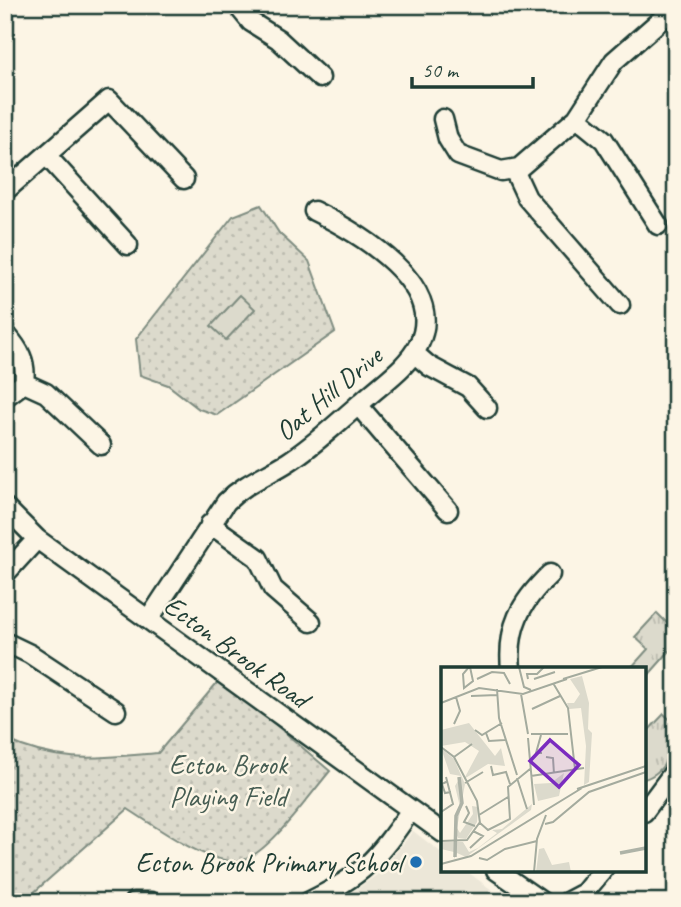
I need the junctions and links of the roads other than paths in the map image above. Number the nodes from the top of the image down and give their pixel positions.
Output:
1 (237, 5) edge
2 (676, 13) edge
3 (320, 78) dead end
4 (577, 118) junction
5 (443, 119) dead end
6 (46, 155) junction
7 (514, 170) junction
8 (184, 178) dead end
9 (5, 191) edge
10 (314, 211) dead end
11 (658, 225) dead end
12 (128, 245) dead end
13 (620, 305) dead end
14 (5, 333) edge
15 (414, 353) junction
16 (24, 383) junction
17 (5, 397) edge
18 (358, 405) junction
19 (487, 408) dead end
20 (101, 445) dead end
21 (5, 507) edge
22 (448, 510) dead end
23 (210, 524) junction
24 (37, 539) junction
25 (5, 574) edge
26 (550, 574) dead end
27 (149, 619) junction
28 (311, 622) dead end
29 (5, 642) edge
30 (511, 667) edge
31 (116, 711) dead end
32 (676, 769) edge
33 (646, 807) edge
34 (411, 810) junction
35 (441, 832) edge
36 (499, 872) edge
37 (601, 872) edge
38 (134, 902) edge
39 (151, 902) edge
40 (308, 902) edge
41 (542, 902) edge
42 (567, 902) edge

1 - 3 street
2 - 4 street
4 - 7 street
4 - 11 street
5 - 7 street
6 - 8 street
6 - 9 street
6 - 12 street
7 - 13 street
10 - 15 street, Oat Hill Drive
14 - 16 street
15 - 18 street, Oat Hill Drive
15 - 19 street
16 - 17 street
16 - 20 street
18 - 22 street
18 - 23 street, Oat Hill Drive
21 - 24 street, Ecton Brook Road
23 - 27 street, Oat Hill Drive
23 - 28 street
24 - 25 street
24 - 27 street, Ecton Brook Road
26 - 30 street
27 - 34 street, Ecton Brook Road
29 - 31 street
32 - 33 street
34 - 35 street, Ecton Brook Road
34 - 40 street
36 - 41 street
37 - 42 street
38 - 39 street

